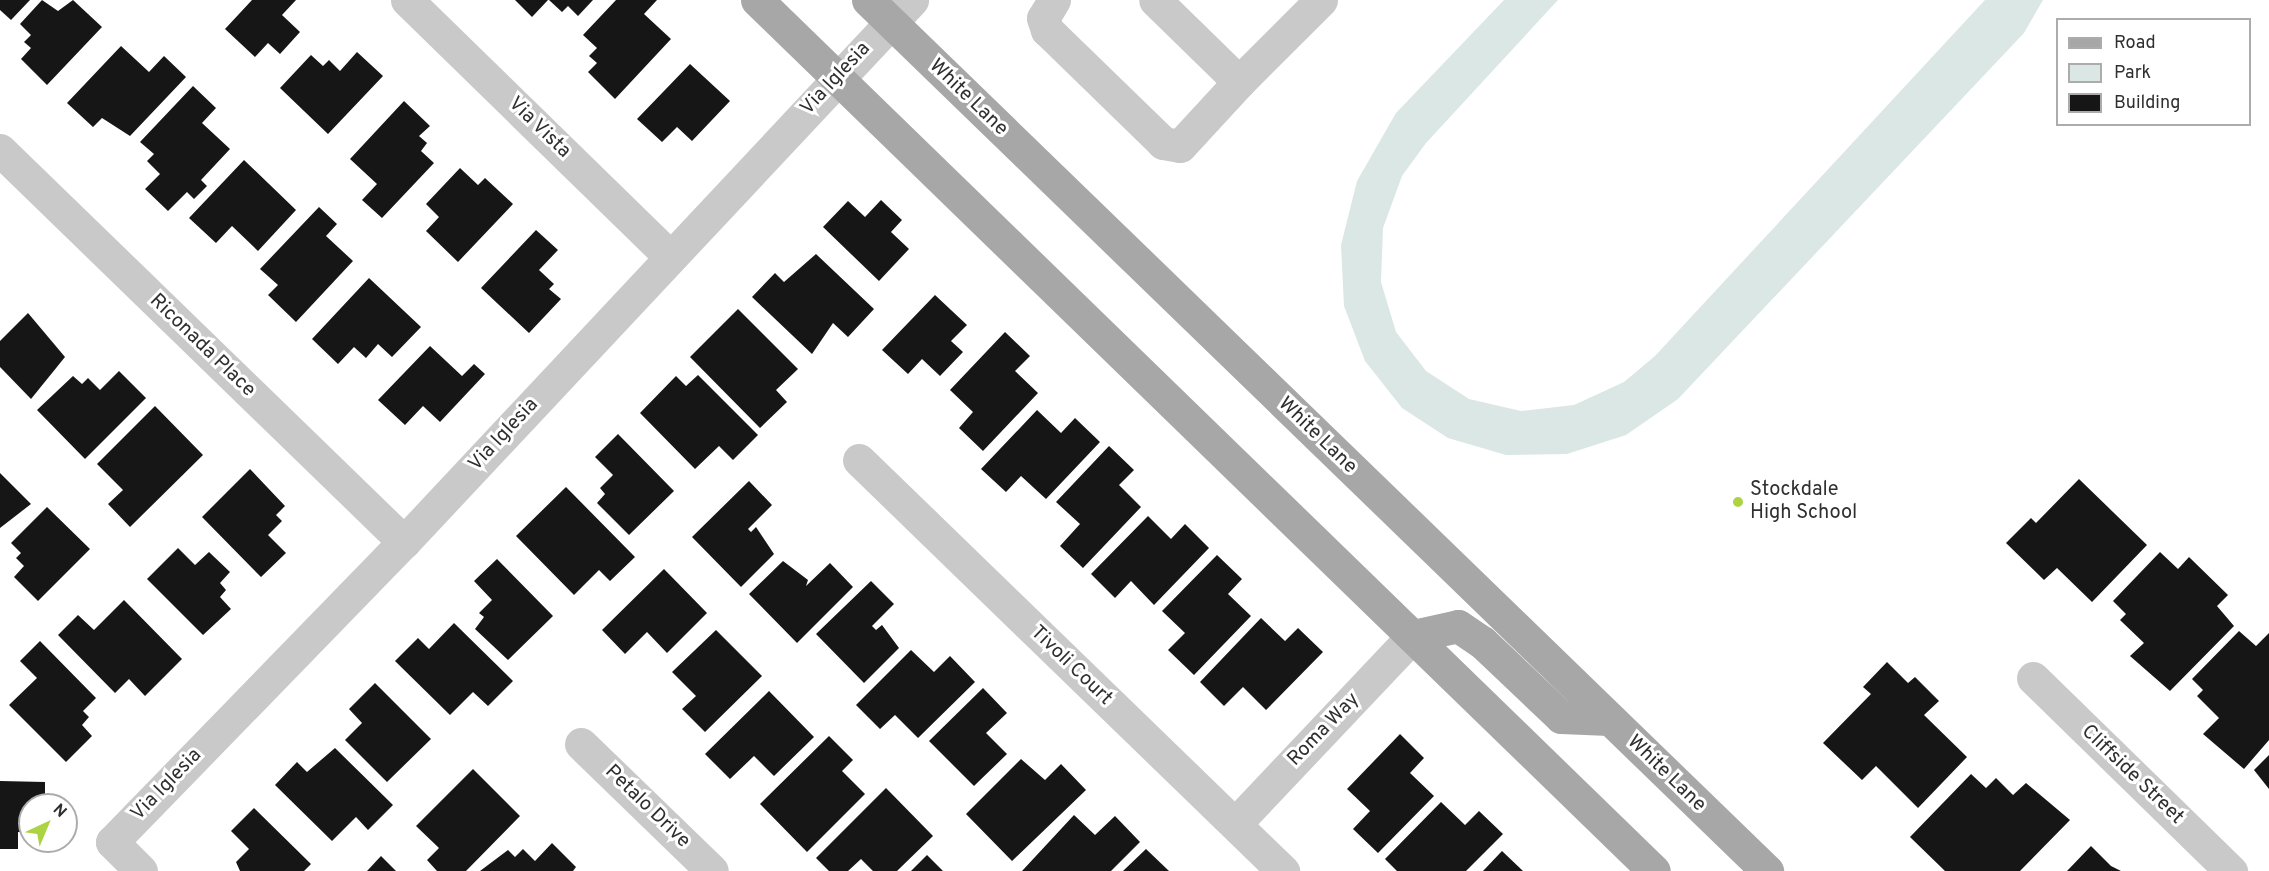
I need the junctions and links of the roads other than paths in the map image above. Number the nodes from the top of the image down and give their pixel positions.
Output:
1 (407, 0) edge
2 (757, 0) edge
3 (1054, 0) edge
4 (1155, 0) edge
5 (1321, 0) edge
6 (890, 7) edge
7 (837, 77) junction
8 (1239, 82) junction
9 (0, 150) edge
10 (670, 257) junction
11 (859, 460) dead end
12 (404, 542) junction
13 (1413, 636) junction
14 (2033, 678) dead end
15 (1609, 719) junction
16 (581, 744) dead end
17 (1235, 824) junction
18 (141, 871) edge
19 (712, 871) edge
20 (1283, 871) edge
21 (1654, 871) edge
22 (1767, 871) edge
23 (2231, 871) edge

1 - 10 street, Via Vista
2 - 7 main road
3 - 8 street
4 - 8 street
5 - 8 street
6 - 7 street, Via Iglesia
6 - 15 main road, White Lane
7 - 10 street, Via Iglesia
7 - 13 main road
9 - 12 street, Riconada Place
10 - 12 street, Via Iglesia
11 - 17 street, Tivoli Court
12 - 18 street, Via Iglesia
13 - 15 main road
13 - 17 street, Roma Way
13 - 21 main road
14 - 23 street, Cliffside Street
15 - 22 main road, White Lane
16 - 19 street, Petalo Drive
17 - 20 street, Tivoli Court

